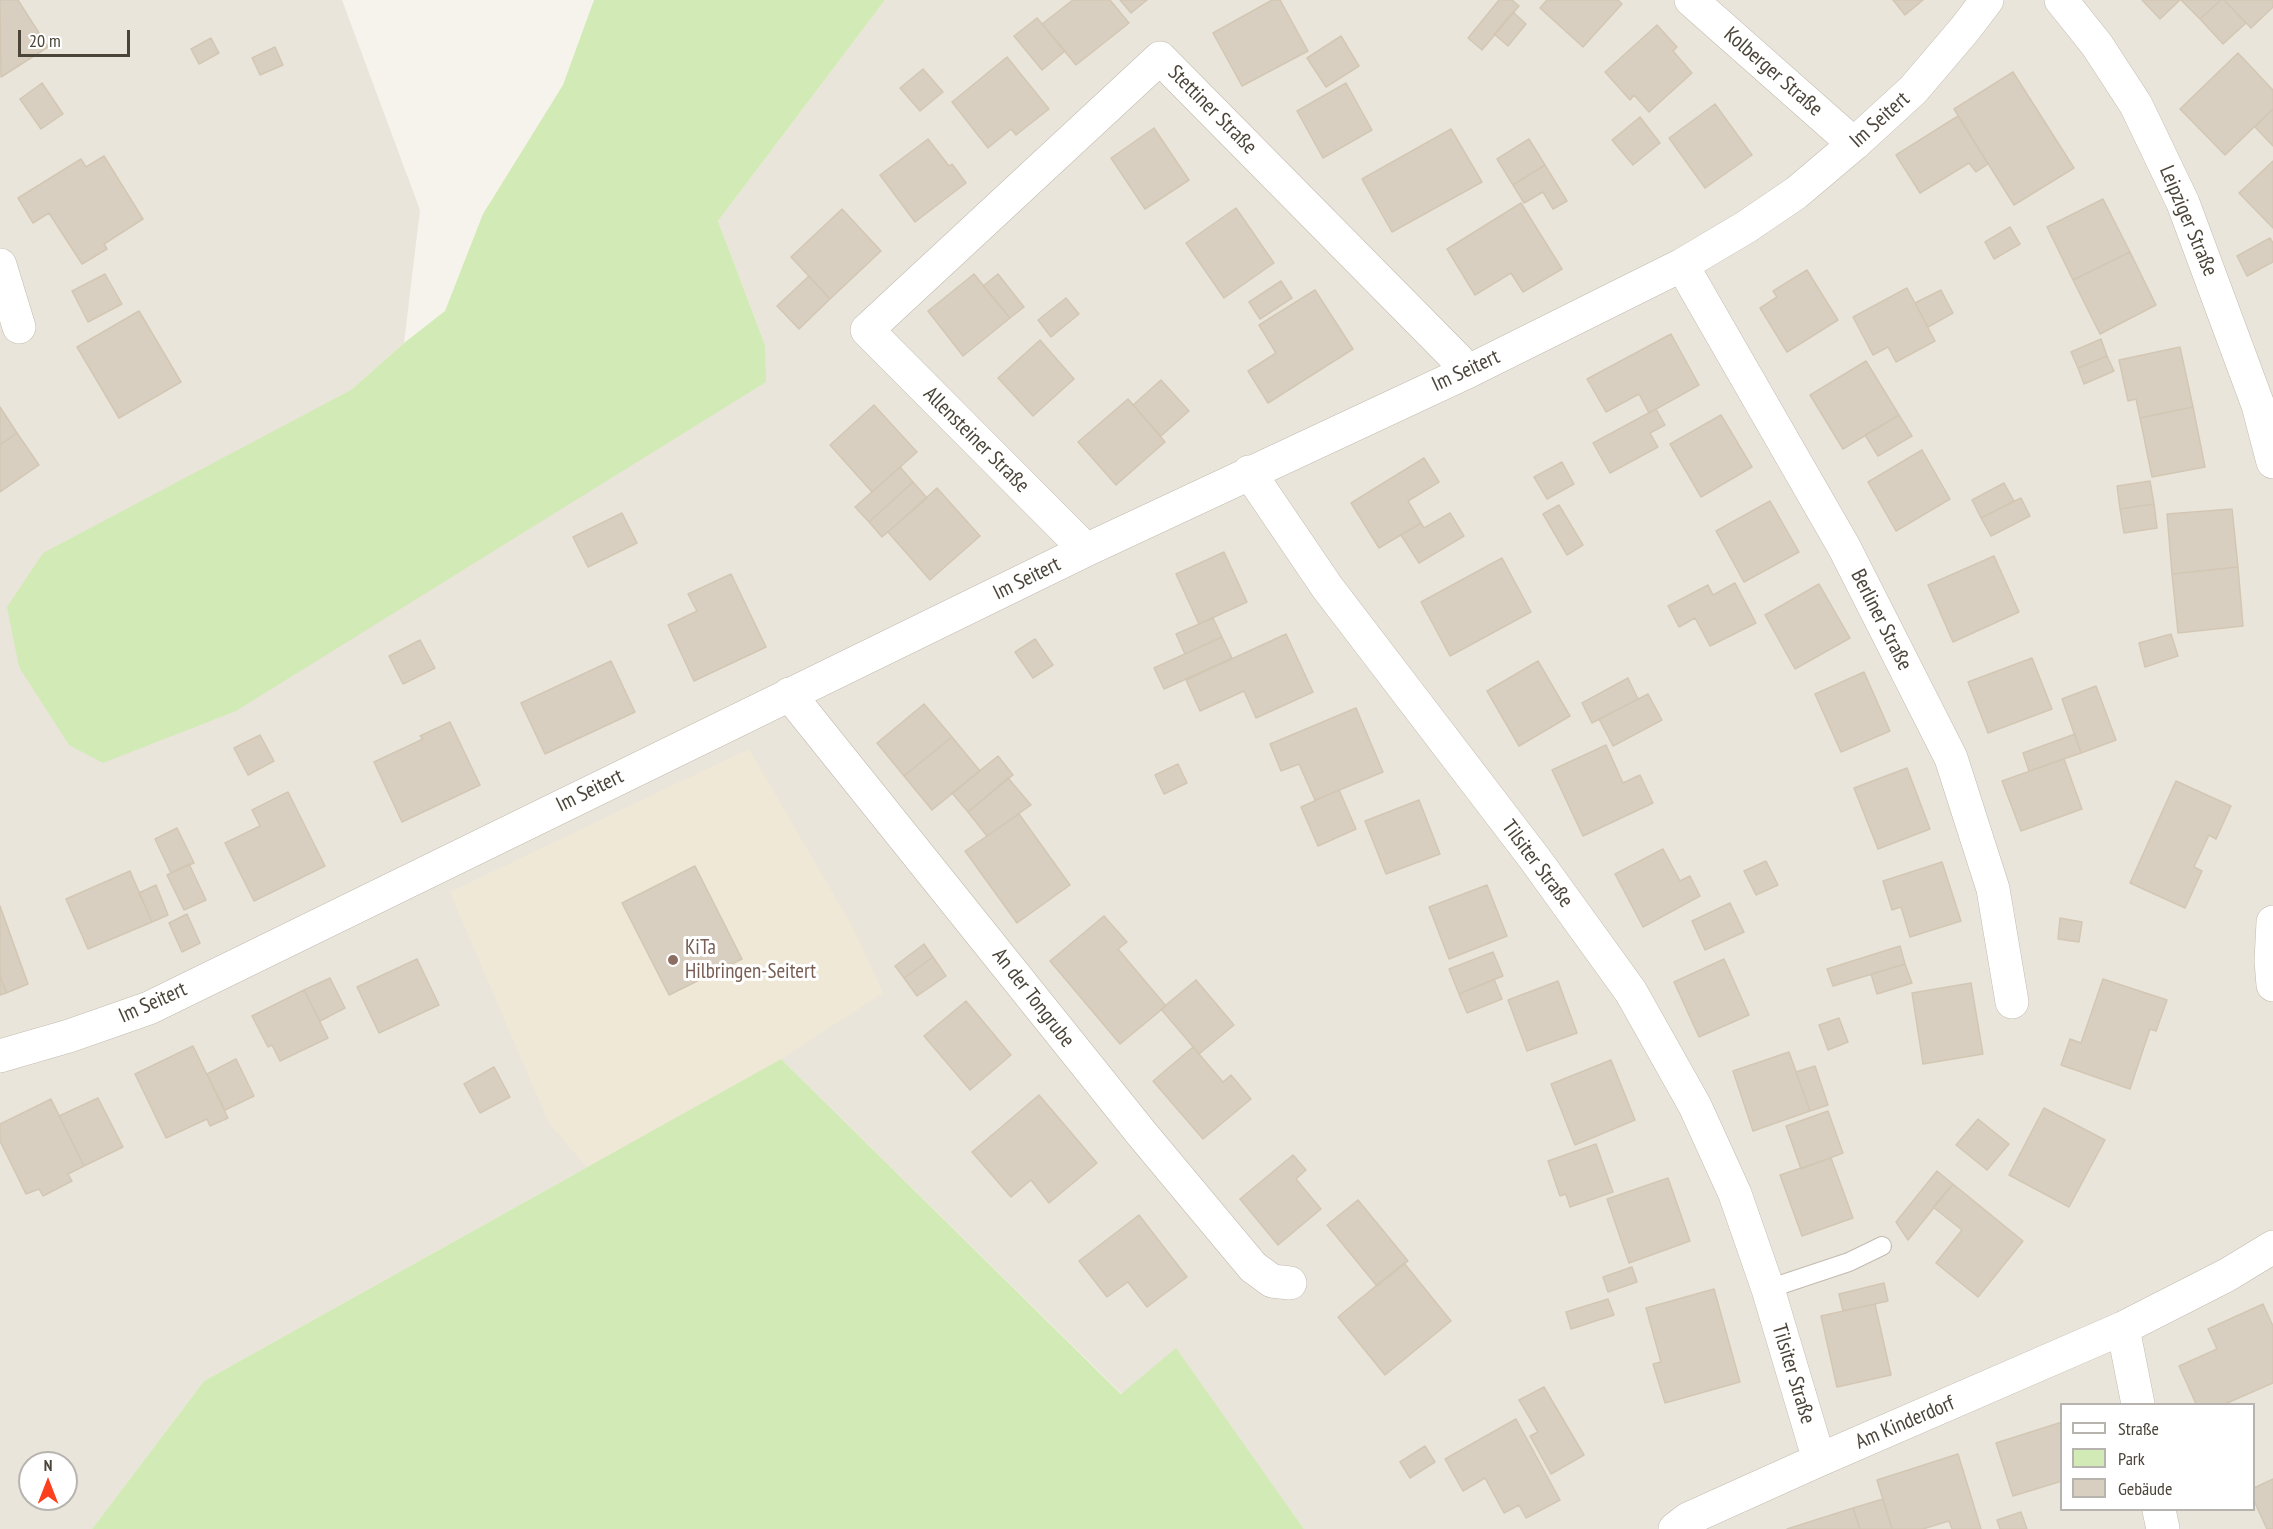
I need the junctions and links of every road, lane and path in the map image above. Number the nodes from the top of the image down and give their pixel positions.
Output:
1 (1691, 0) edge
2 (1987, 0) edge
3 (2061, 0) edge
4 (1854, 144) junction
5 (0, 265) edge
6 (1682, 265) junction
7 (19, 327) dead end
8 (867, 330) joint
9 (1469, 371) junction
10 (2273, 462) edge
11 (1249, 472) junction
12 (1086, 550) junction
13 (789, 694) junction
14 (2273, 922) edge
15 (2273, 985) edge
16 (2012, 1002) dead end
17 (0, 1056) edge
18 (1882, 1246) dead end
19 (2273, 1247) edge
20 (1290, 1284) dead end
21 (1768, 1288) junction
22 (2123, 1328) junction
23 (2138, 1403) edge
24 (1819, 1460) junction
25 (2159, 1511) edge
26 (1682, 1524) edge
27 (2163, 1529) edge

1 - 4 street, Kolberger Straße
2 - 4 street, Im Seitert
3 - 10 street, Leipziger Straße
4 - 6 street, Im Seitert
5 - 7 street
6 - 9 street, Im Seitert
6 - 16 street, Berliner Straße
8 - 9 street, Stettiner Straße
8 - 12 street, Allensteiner Straße
9 - 11 street, Im Seitert
11 - 12 street, Im Seitert
11 - 21 street, Tilsiter Straße
12 - 13 street, Im Seitert
13 - 17 street, Im Seitert
13 - 20 street, An der Tongrube
14 - 15 street
18 - 21 lane
19 - 22 street, Am Kinderdorf
21 - 24 street, Tilsiter Straße
22 - 23 street
22 - 24 street, Am Kinderdorf
24 - 26 street, Am Kinderdorf
25 - 27 street

